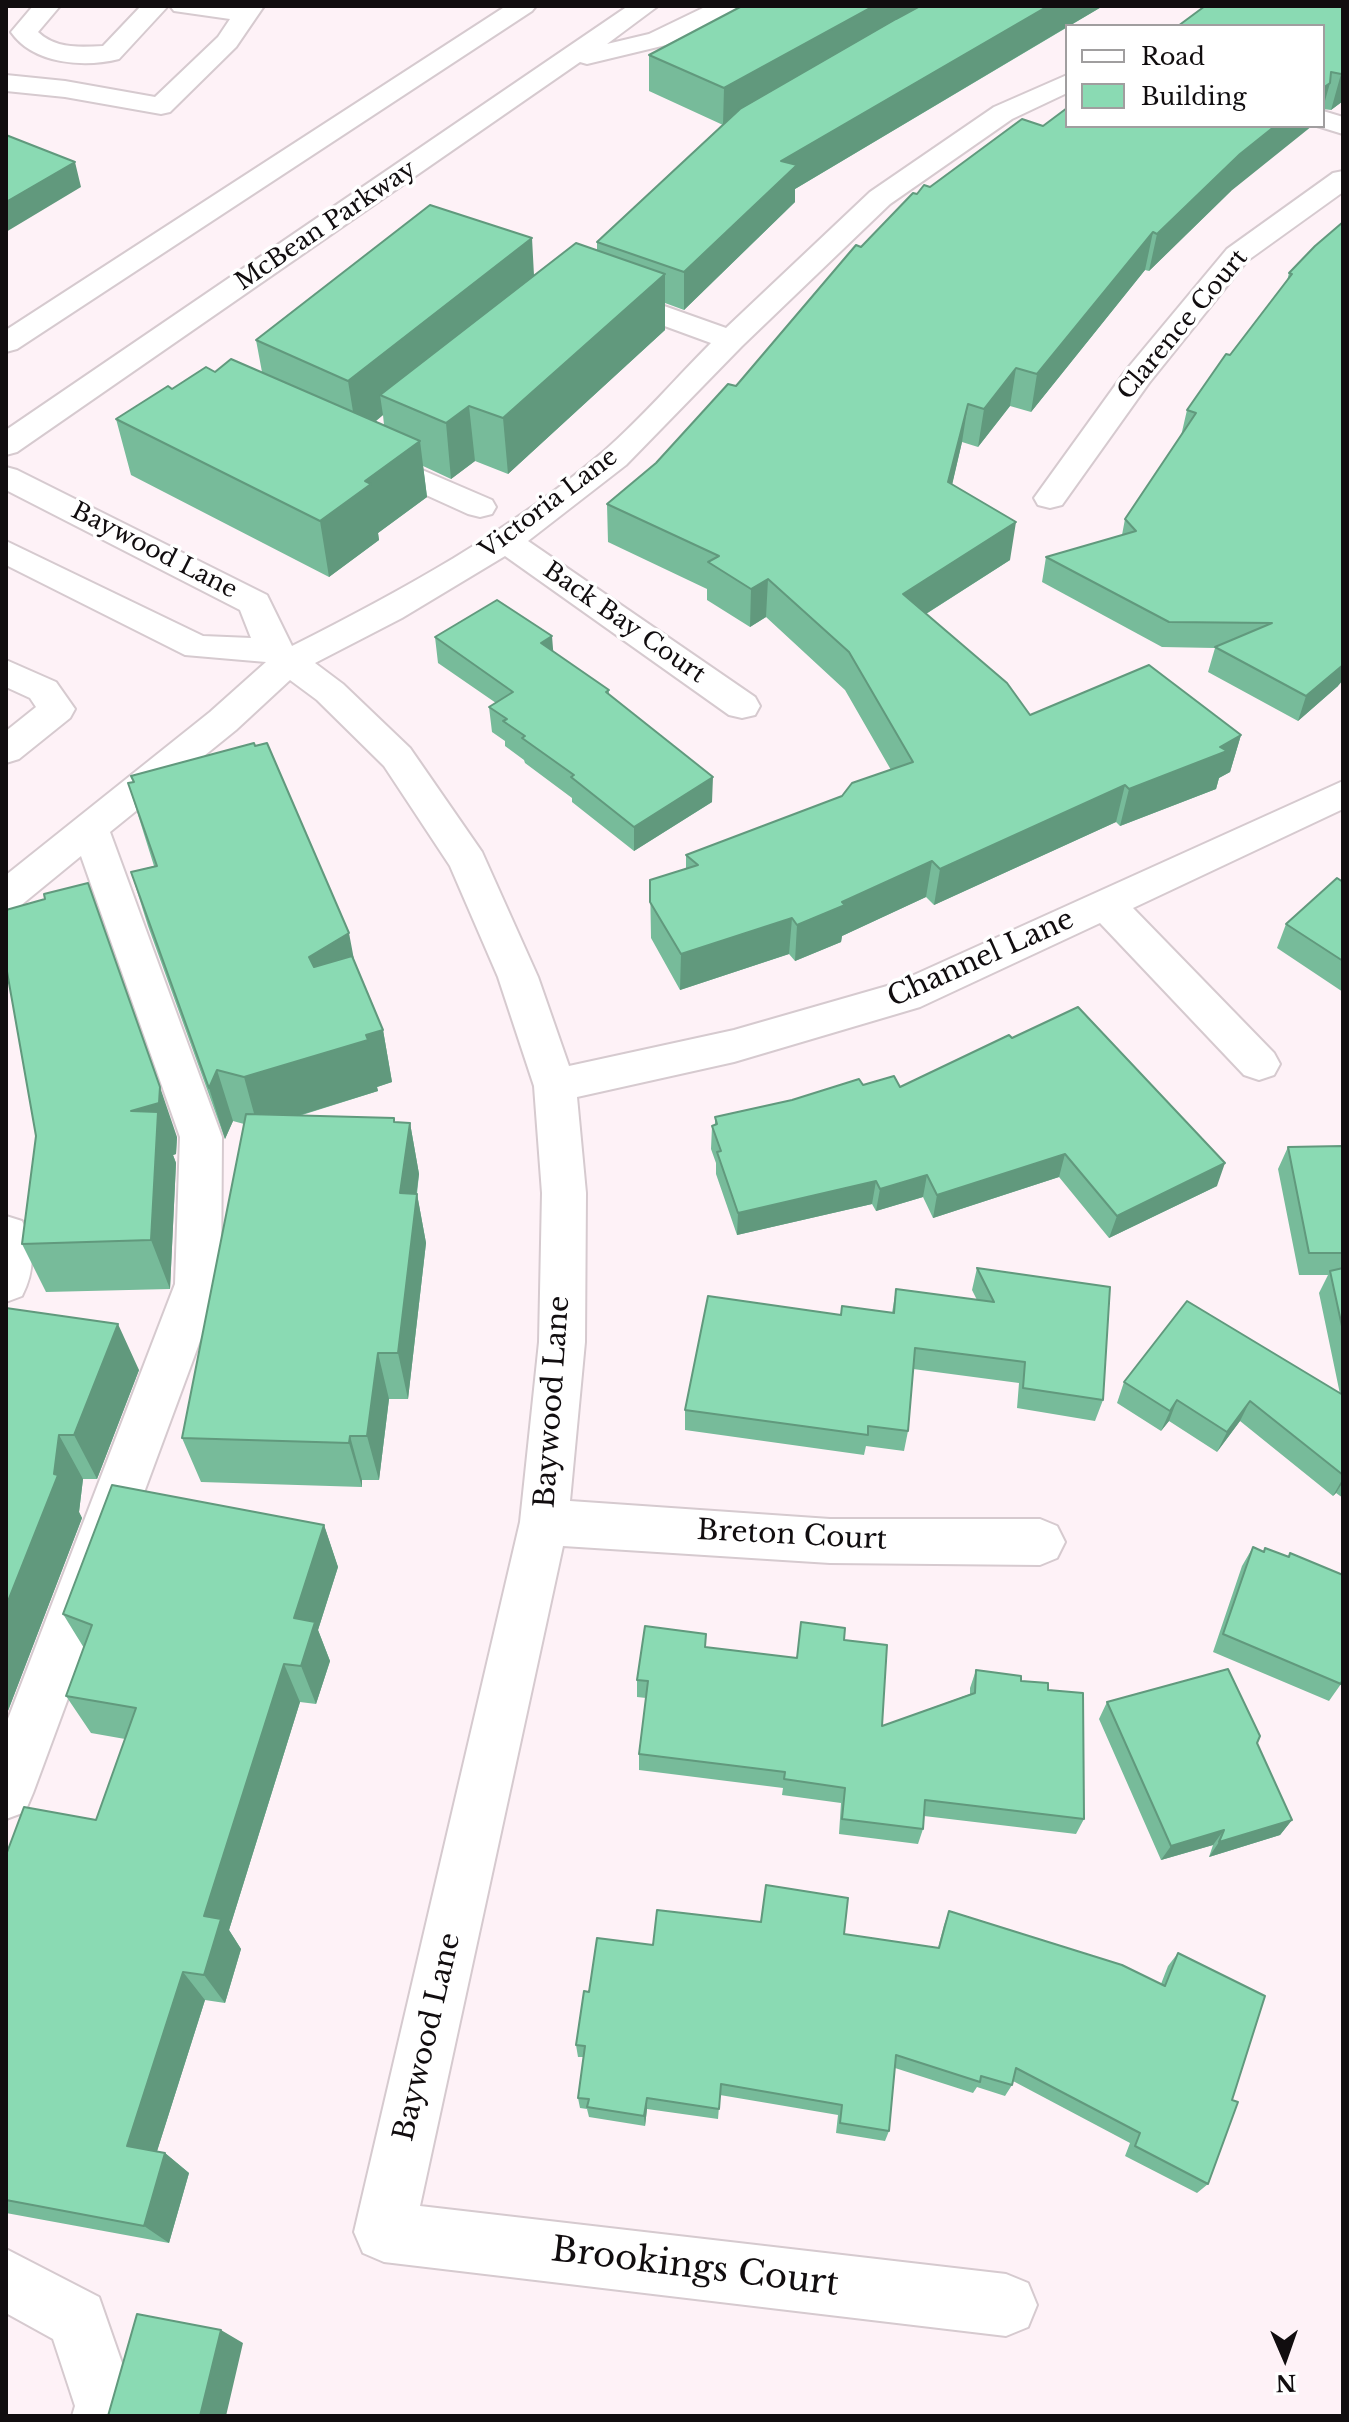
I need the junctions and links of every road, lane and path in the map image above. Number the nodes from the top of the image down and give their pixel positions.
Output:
1 (47, 6) edge
2 (155, 6) edge
3 (183, 6) edge
4 (523, 6) edge
5 (645, 6) edge
6 (727, 6) edge
7 (249, 9) edge
8 (566, 61) junction
9 (6, 83) edge
10 (1065, 84) edge
11 (1343, 179) edge
12 (585, 288) edge
13 (731, 340) junction
14 (6, 343) edge
15 (384, 433) edge
16 (6, 445) edge
17 (6, 477) edge
18 (1050, 498) dead end
19 (480, 507) dead end
20 (506, 541) junction
21 (6, 552) edge
22 (281, 656) junction
23 (6, 672) edge
24 (742, 706) dead end
25 (6, 750) edge
26 (1343, 794) edge
27 (90, 828) junction
28 (6, 896) edge
29 (1105, 903) junction
30 (1259, 1064) dead end
31 (555, 1086) junction
32 (6, 1234) edge
33 (6, 1283) edge
34 (544, 1522) junction
35 (1040, 1542) dead end
36 (6, 1793) edge
37 (384, 2232) joint
38 (6, 2279) edge
39 (1006, 2305) dead end
40 (103, 2416) edge

1 - 2 street
3 - 7 street
4 - 14 street
5 - 8 street, McBean Parkway
6 - 8 street
7 - 9 street
8 - 16 street, McBean Parkway
10 - 13 street, Victoria Lane
11 - 18 street, Clarence Court
12 - 13 street
13 - 20 street, Victoria Lane
15 - 19 street
17 - 22 street, Baywood Lane
20 - 22 street, Victoria Lane
20 - 24 street, Back Bay Court
21 - 22 street
22 - 27 street, Victoria Lane
22 - 31 street, Baywood Lane
23 - 25 street
26 - 29 street, Channel Lane
27 - 28 street, Victoria Lane
27 - 36 street
29 - 30 street
29 - 31 street, Channel Lane
31 - 34 street, Baywood Lane
32 - 33 street
34 - 35 street, Breton Court
34 - 37 street, Baywood Lane
37 - 39 street, Brookings Court
38 - 40 street

